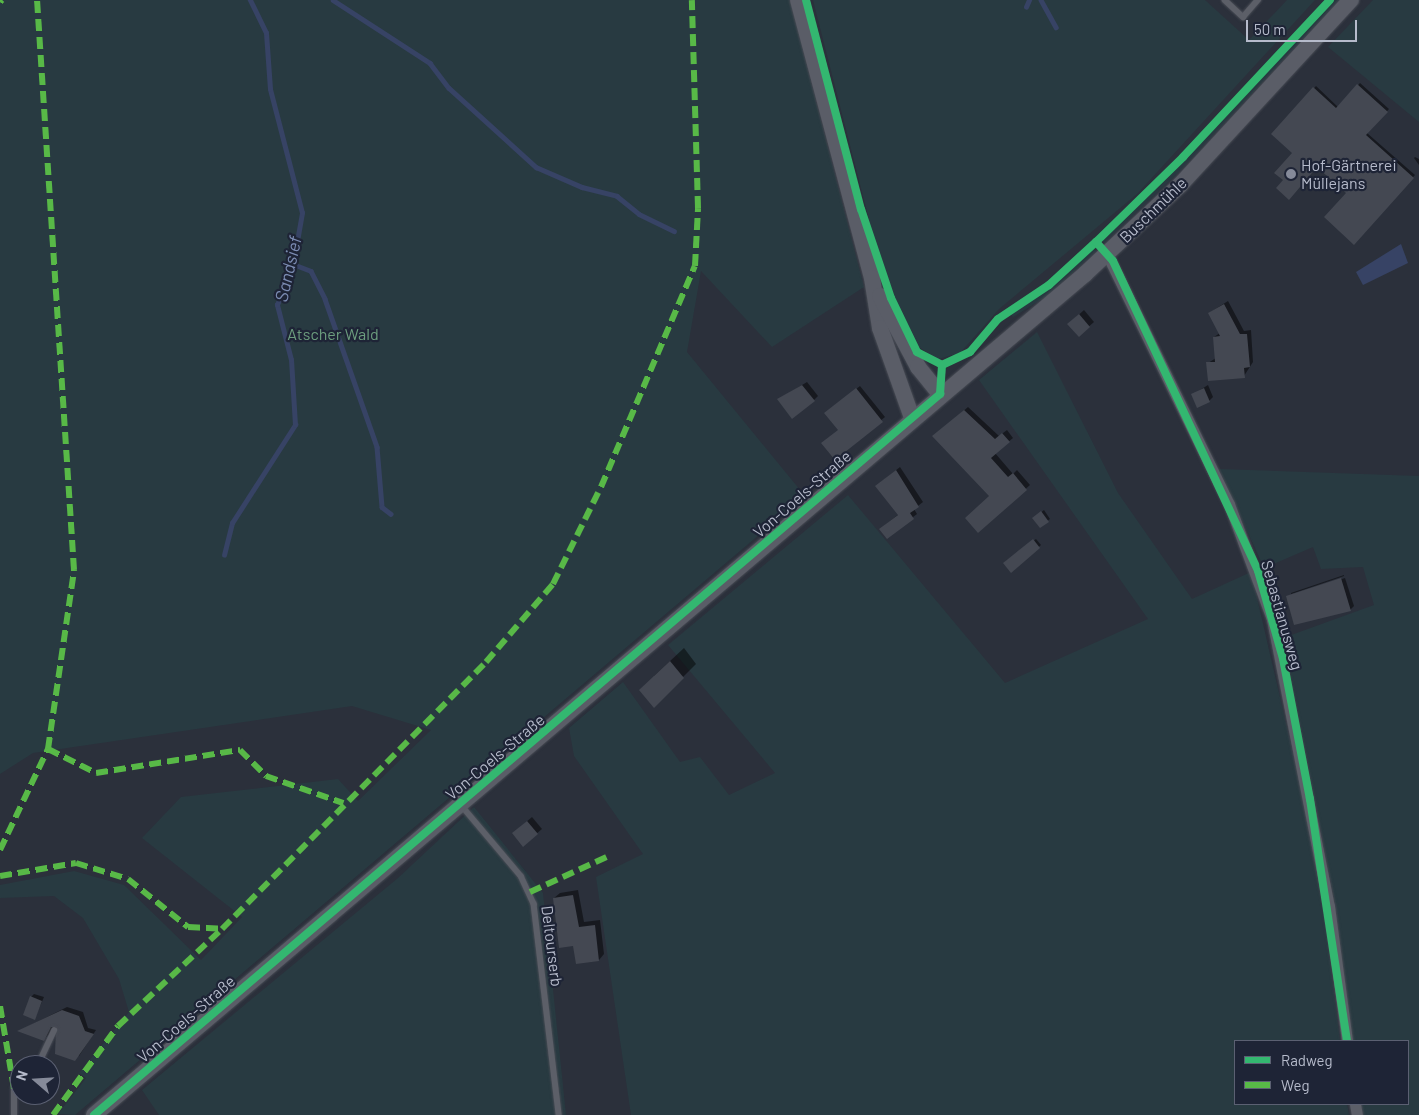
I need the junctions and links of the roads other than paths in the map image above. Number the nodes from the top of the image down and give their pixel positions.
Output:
1 (798, 0) edge
2 (1225, 0) edge
3 (1258, 0) edge
4 (1352, 0) edge
5 (1107, 254) junction
6 (872, 278) junction
7 (940, 394) junction
8 (912, 418) junction
9 (461, 804) junction
10 (54, 1031) dead end
11 (1347, 1040) edge
12 (43, 1055) edge
13 (94, 1115) edge
14 (559, 1115) edge

1 - 6 main road
2 - 3 lane
4 - 5 main road, Buschmühle
5 - 7 main road, Buschmühle
5 - 11 street, Sebastianusweg
6 - 7 main road
6 - 8 main road
7 - 8 main road, Buschmühle
8 - 9 main road, Von-Coels-Straße
9 - 13 main road, Von-Coels-Straße
9 - 14 lane, Deltourserb
10 - 12 lane

